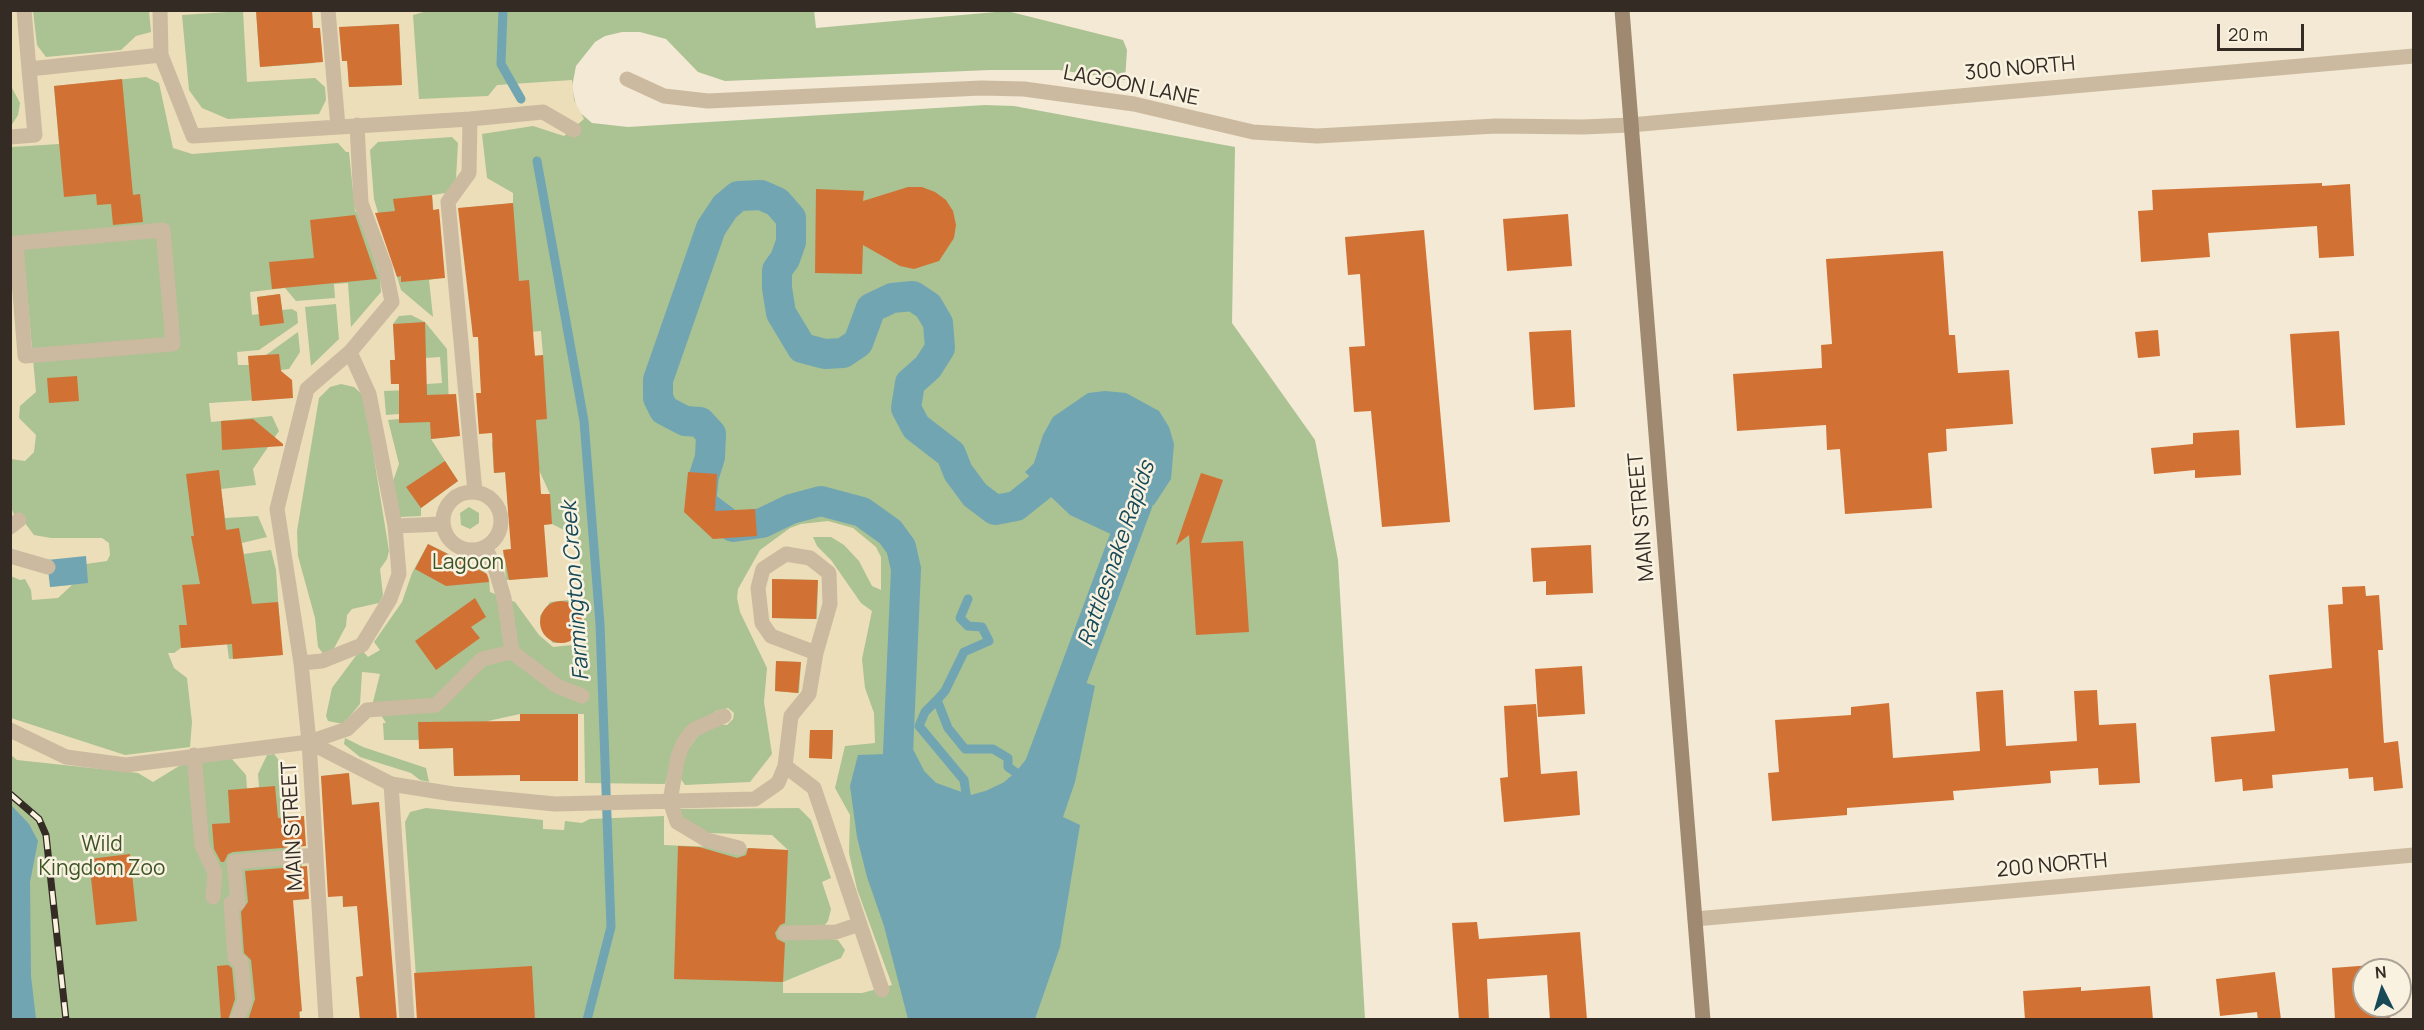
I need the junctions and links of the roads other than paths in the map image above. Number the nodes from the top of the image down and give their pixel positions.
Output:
1 (24, 10) edge
2 (160, 10) edge
3 (1622, 10) edge
4 (328, 11) edge
5 (161, 55) junction
6 (2414, 56) edge
7 (29, 69) junction
8 (627, 79) dead end
9 (470, 118) junction
10 (1630, 124) junction
11 (357, 125) junction
12 (338, 127) junction
13 (574, 130) dead end
14 (10, 137) edge
15 (16, 311) edge
16 (350, 352) junction
17 (475, 492) junction
18 (442, 524) junction
19 (395, 526) junction
20 (485, 547) junction
21 (10, 556) edge
22 (48, 567) dead end
23 (512, 652) junction
24 (816, 653) junction
25 (301, 663) junction
26 (582, 696) dead end
27 (724, 716) dead end
28 (10, 730) edge
29 (309, 742) junction
30 (194, 755) junction
31 (785, 766) junction
32 (391, 784) junction
33 (670, 801) junction
34 (740, 848) dead end
35 (316, 855) junction
36 (2414, 855) edge
37 (213, 897) dead end
38 (1695, 919) junction
39 (860, 924) junction
40 (785, 933) dead end
41 (882, 990) dead end
42 (237, 1020) edge
43 (326, 1020) edge
44 (407, 1020) edge
45 (1703, 1020) edge

1 - 7 street
2 - 5 street
3 - 10 main road, MAIN STREET
4 - 12 street
5 - 7 street
5 - 12 street
6 - 10 street, 300 NORTH
7 - 14 street
8 - 10 street, LAGOON LANE
9 - 11 street
9 - 13 street
9 - 17 street
10 - 38 main road, MAIN STREET
11 - 12 street
11 - 16 street
15 - 15 street
16 - 19 street
16 - 25 street
17 - 18 street
17 - 20 street
18 - 19 street
18 - 20 street
19 - 25 street
20 - 23 street
21 - 22 street
23 - 26 street
23 - 29 street
24 - 24 street
24 - 31 street
25 - 29 street
27 - 33 street
28 - 30 street
29 - 30 street
29 - 32 street, MAIN STREET
29 - 35 street, MAIN STREET
30 - 37 street
31 - 33 street, MAIN STREET
31 - 39 street
32 - 33 street, MAIN STREET
32 - 44 street
33 - 34 street
35 - 42 street
35 - 43 street, MAIN STREET
36 - 38 street, 200 NORTH
38 - 45 main road, MAIN STREET
39 - 40 street
39 - 41 street

